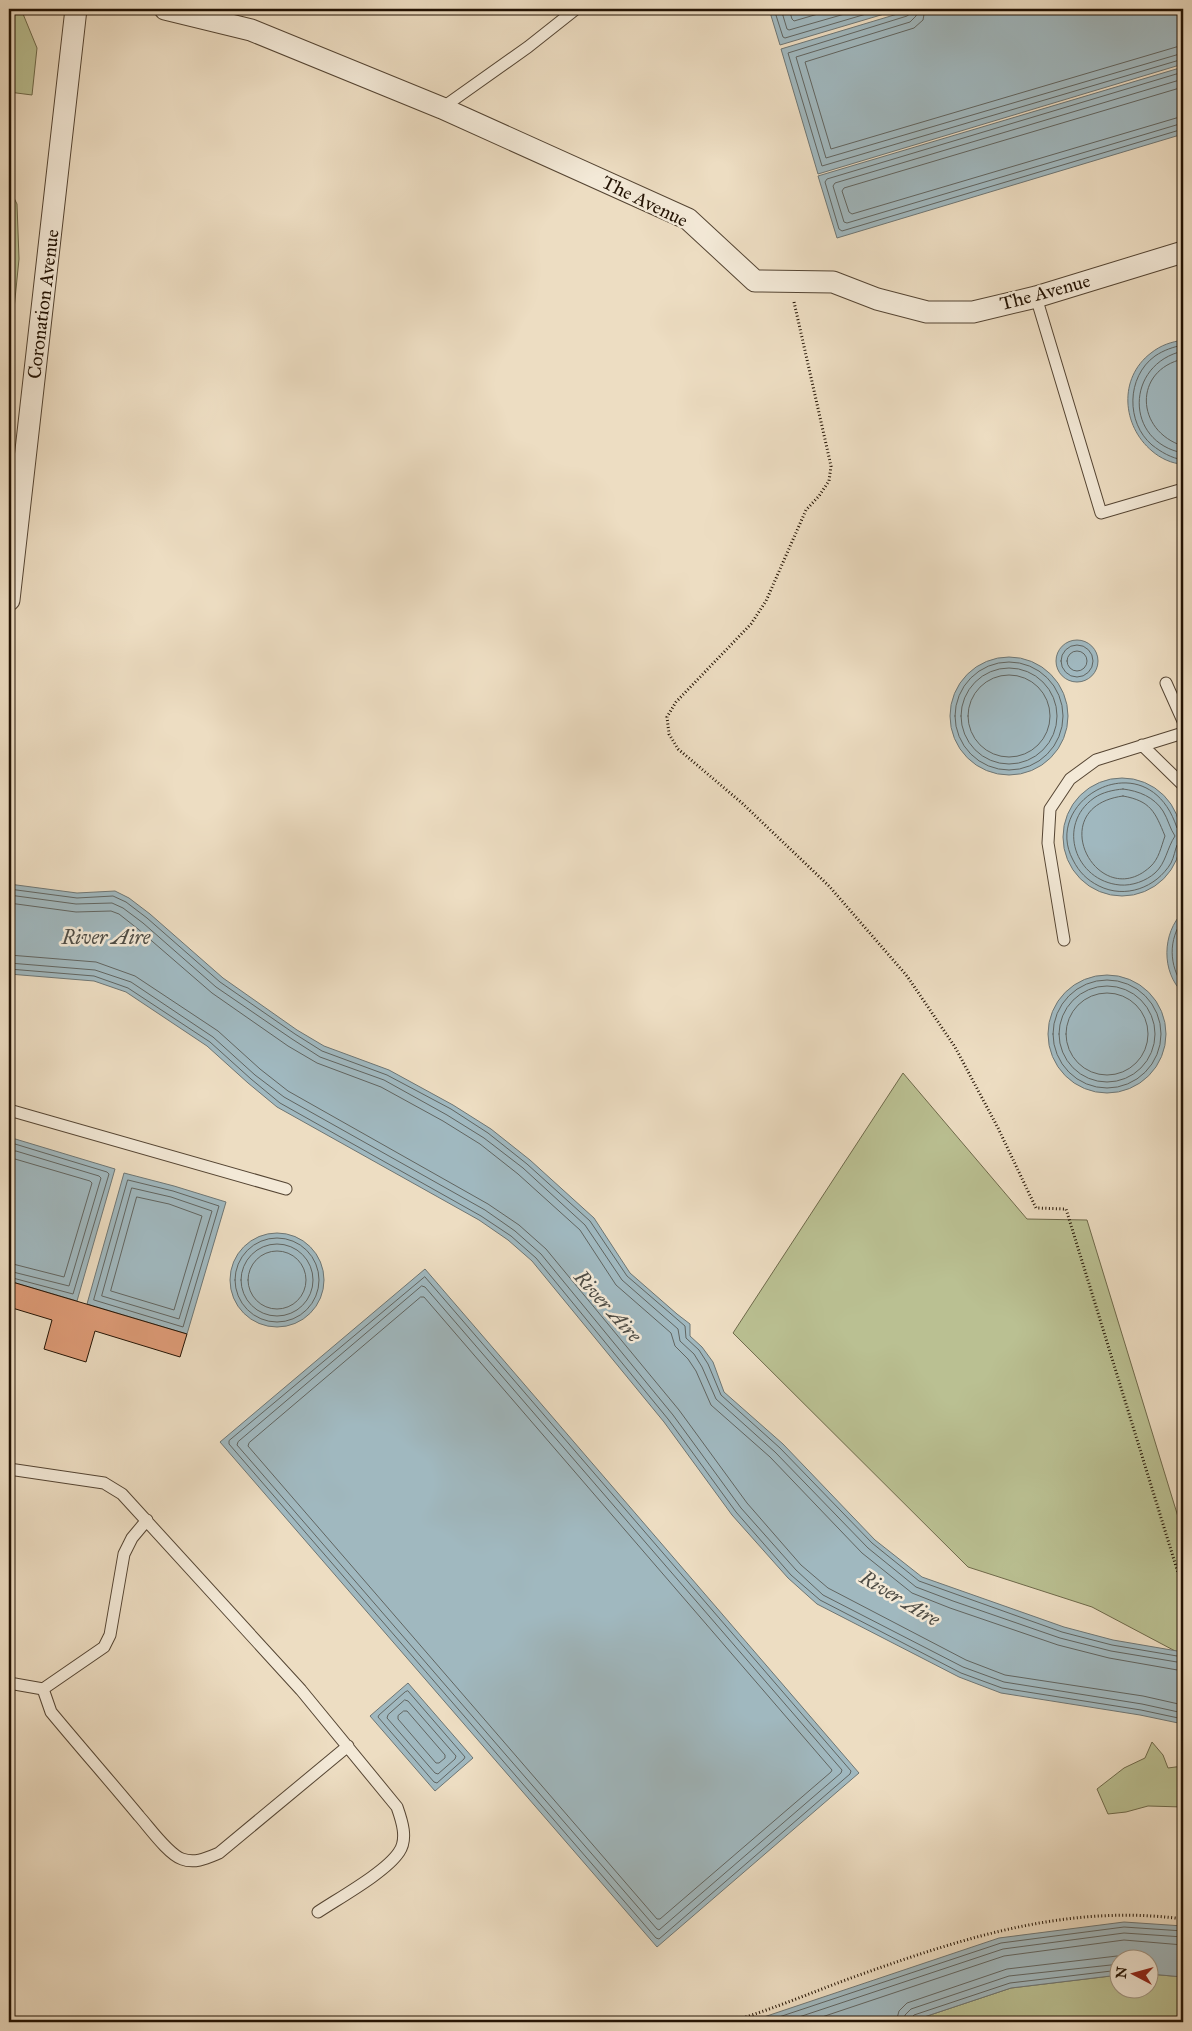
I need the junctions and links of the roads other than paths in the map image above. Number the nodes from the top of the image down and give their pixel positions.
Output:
1 (76, 9) edge
2 (164, 9) edge
3 (576, 9) edge
4 (442, 108) junction
5 (1183, 252) edge
6 (1036, 297) junction
7 (1183, 489) edge
8 (9, 600) edge
9 (1166, 684) dead end
10 (1183, 721) edge
11 (1183, 733) edge
12 (1142, 745) junction
13 (1183, 785) edge
14 (1064, 940) dead end
15 (9, 1110) edge
16 (286, 1189) dead end
17 (9, 1468) edge
18 (147, 1520) junction
19 (9, 1683) edge
20 (43, 1689) junction
21 (348, 1746) junction
22 (318, 1912) dead end

1 - 8 street, Coronation Avenue
2 - 4 street, The Avenue
3 - 4 lane
4 - 6 street, The Avenue
5 - 6 street, The Avenue
6 - 7 lane
9 - 10 lane
11 - 12 lane
12 - 13 lane
12 - 14 lane
15 - 16 lane
17 - 18 lane
18 - 20 lane
18 - 21 lane
19 - 20 lane
20 - 21 lane
21 - 22 lane

